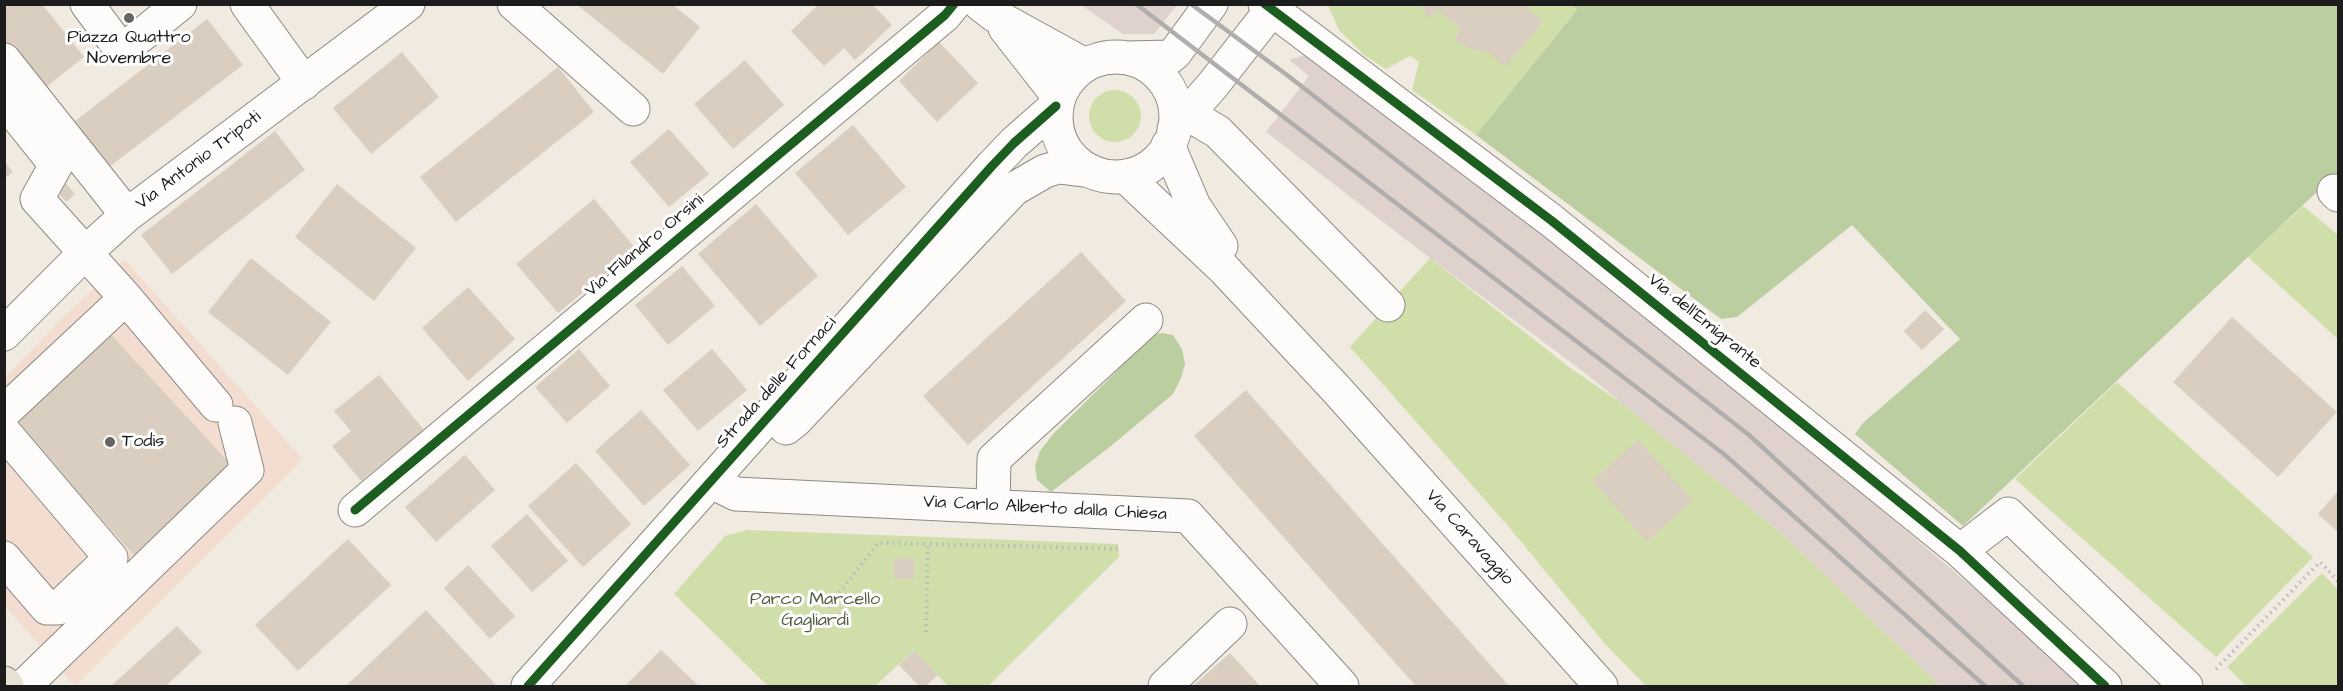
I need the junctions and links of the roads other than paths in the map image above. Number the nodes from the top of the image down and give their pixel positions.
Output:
1 (87, 4) edge
2 (180, 4) edge
3 (247, 4) edge
4 (408, 4) edge
5 (514, 4) edge
6 (954, 4) edge
7 (1211, 4) edge
8 (1271, 6) edge
9 (987, 10) edge
10 (1128, 58) junction
11 (4, 60) edge
12 (1085, 65) junction
13 (304, 83) junction
14 (4, 100) edge
15 (1058, 101) junction
16 (633, 109) dead end
17 (1177, 129) junction
18 (1091, 171) junction
19 (1125, 176) junction
20 (127, 216) junction
21 (85, 253) junction
22 (126, 298) junction
23 (1388, 305) dead end
24 (1146, 320) dead end
25 (4, 334) edge
26 (1337, 390) junction
27 (4, 412) edge
28 (4, 432) edge
29 (718, 475) junction
30 (993, 507) junction
31 (355, 510) dead end
32 (1960, 551) junction
33 (4, 558) edge
34 (111, 558) junction
35 (122, 591) junction
36 (1230, 624) dead end
37 (24, 687) edge
38 (528, 687) edge
39 (1165, 687) edge
40 (1342, 687) edge
41 (1601, 687) edge
42 (2105, 687) edge
43 (2186, 687) edge

1 - 2 street
3 - 13 street
4 - 13 street, Via Antonio Tripoti
5 - 16 street
6 - 31 street, Via Filandro Orsini
7 - 10 street
8 - 17 street
8 - 32 street, Via dell'Emigrante
9 - 12 street
9 - 15 street
10 - 12 street
10 - 17 street
11 - 20 street
12 - 15 street
13 - 20 street, Via Antonio Tripoti
14 - 21 street
15 - 18 street
15 - 29 street, Strada delle Fornaci
17 - 19 street
17 - 23 street
17 - 26 street, Via Caravaggio
18 - 19 street
18 - 29 street, Strada delle Fornaci
19 - 26 street, Via Caravaggio
20 - 21 street, Via Antonio Tripoti
21 - 22 street
21 - 25 street, Via Antonio Tripoti
22 - 27 street
22 - 35 street
24 - 30 street
26 - 41 street, Via Caravaggio
28 - 34 street
29 - 30 street, Via Carlo Alberto dalla Chiesa
29 - 38 street, Strada delle Fornaci
30 - 40 street, Via Carlo Alberto dalla Chiesa
32 - 42 street, Via dell'Emigrante
32 - 43 street
33 - 34 street
34 - 35 street
35 - 37 street
36 - 39 street

